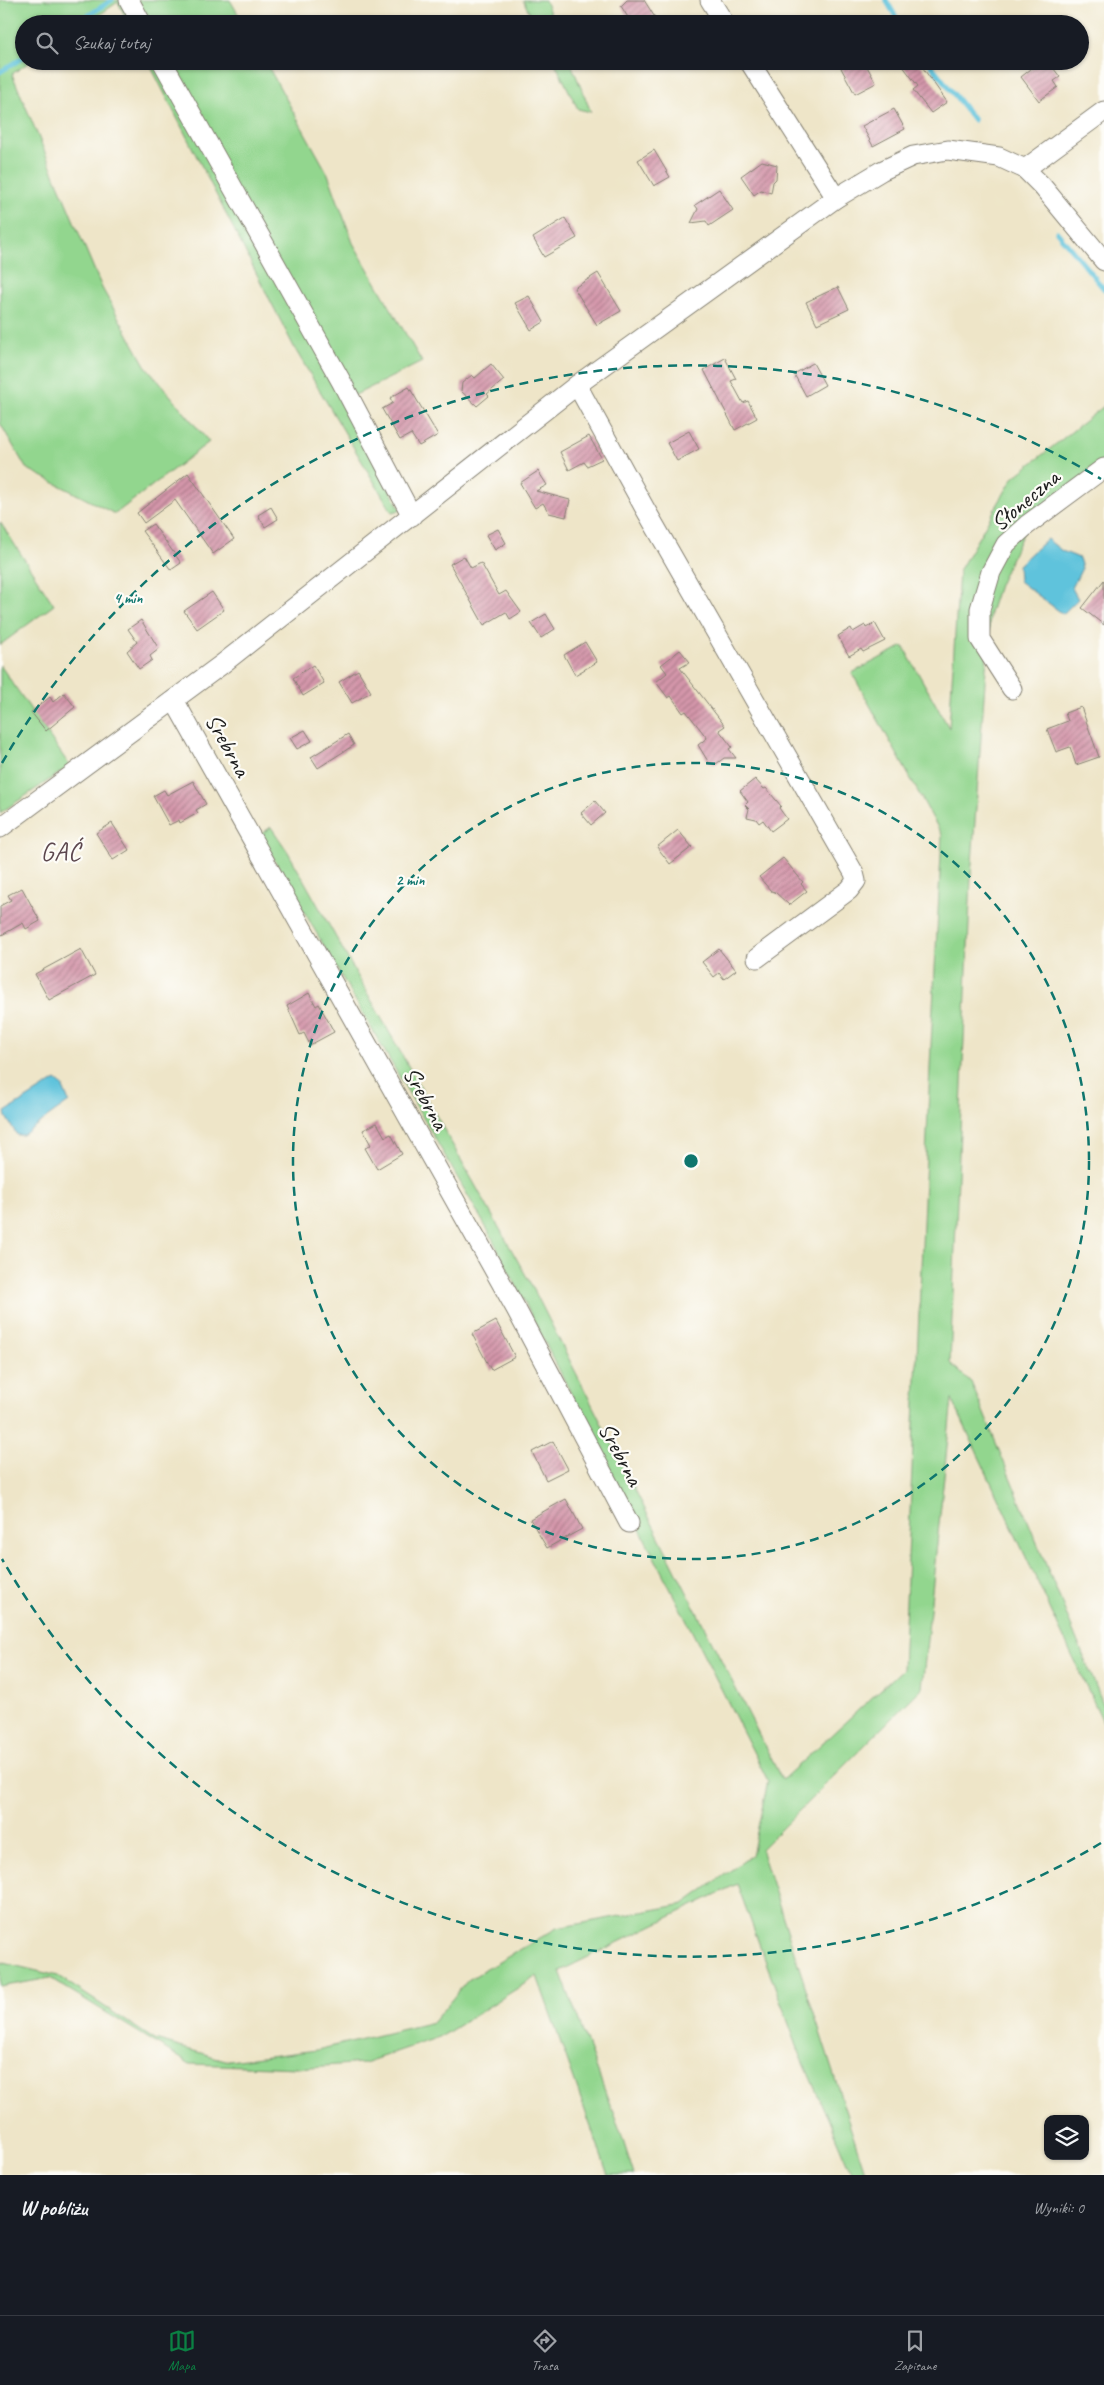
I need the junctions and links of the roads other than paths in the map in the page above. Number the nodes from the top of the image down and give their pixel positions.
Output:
1 (129, 0) edge
2 (710, 0) edge
3 (137, 15) edge
4 (719, 15) edge
5 (167, 70) edge
6 (755, 70) edge
7 (1104, 111) edge
8 (1025, 169) junction
9 (836, 198) junction
10 (1104, 261) edge
11 (577, 385) junction
12 (1104, 468) edge
13 (412, 516) junction
14 (1012, 689) dead end
15 (174, 700) junction
16 (0, 828) edge
17 (757, 958) dead end
18 (629, 1523) dead end

1 - 3 street
2 - 4 street
5 - 13 street
6 - 9 street
7 - 8 street
8 - 9 street
8 - 10 street
9 - 11 street
11 - 13 street
11 - 17 street
12 - 14 street, Słoneczna
13 - 15 street
15 - 16 street
15 - 18 street, Srebrna

